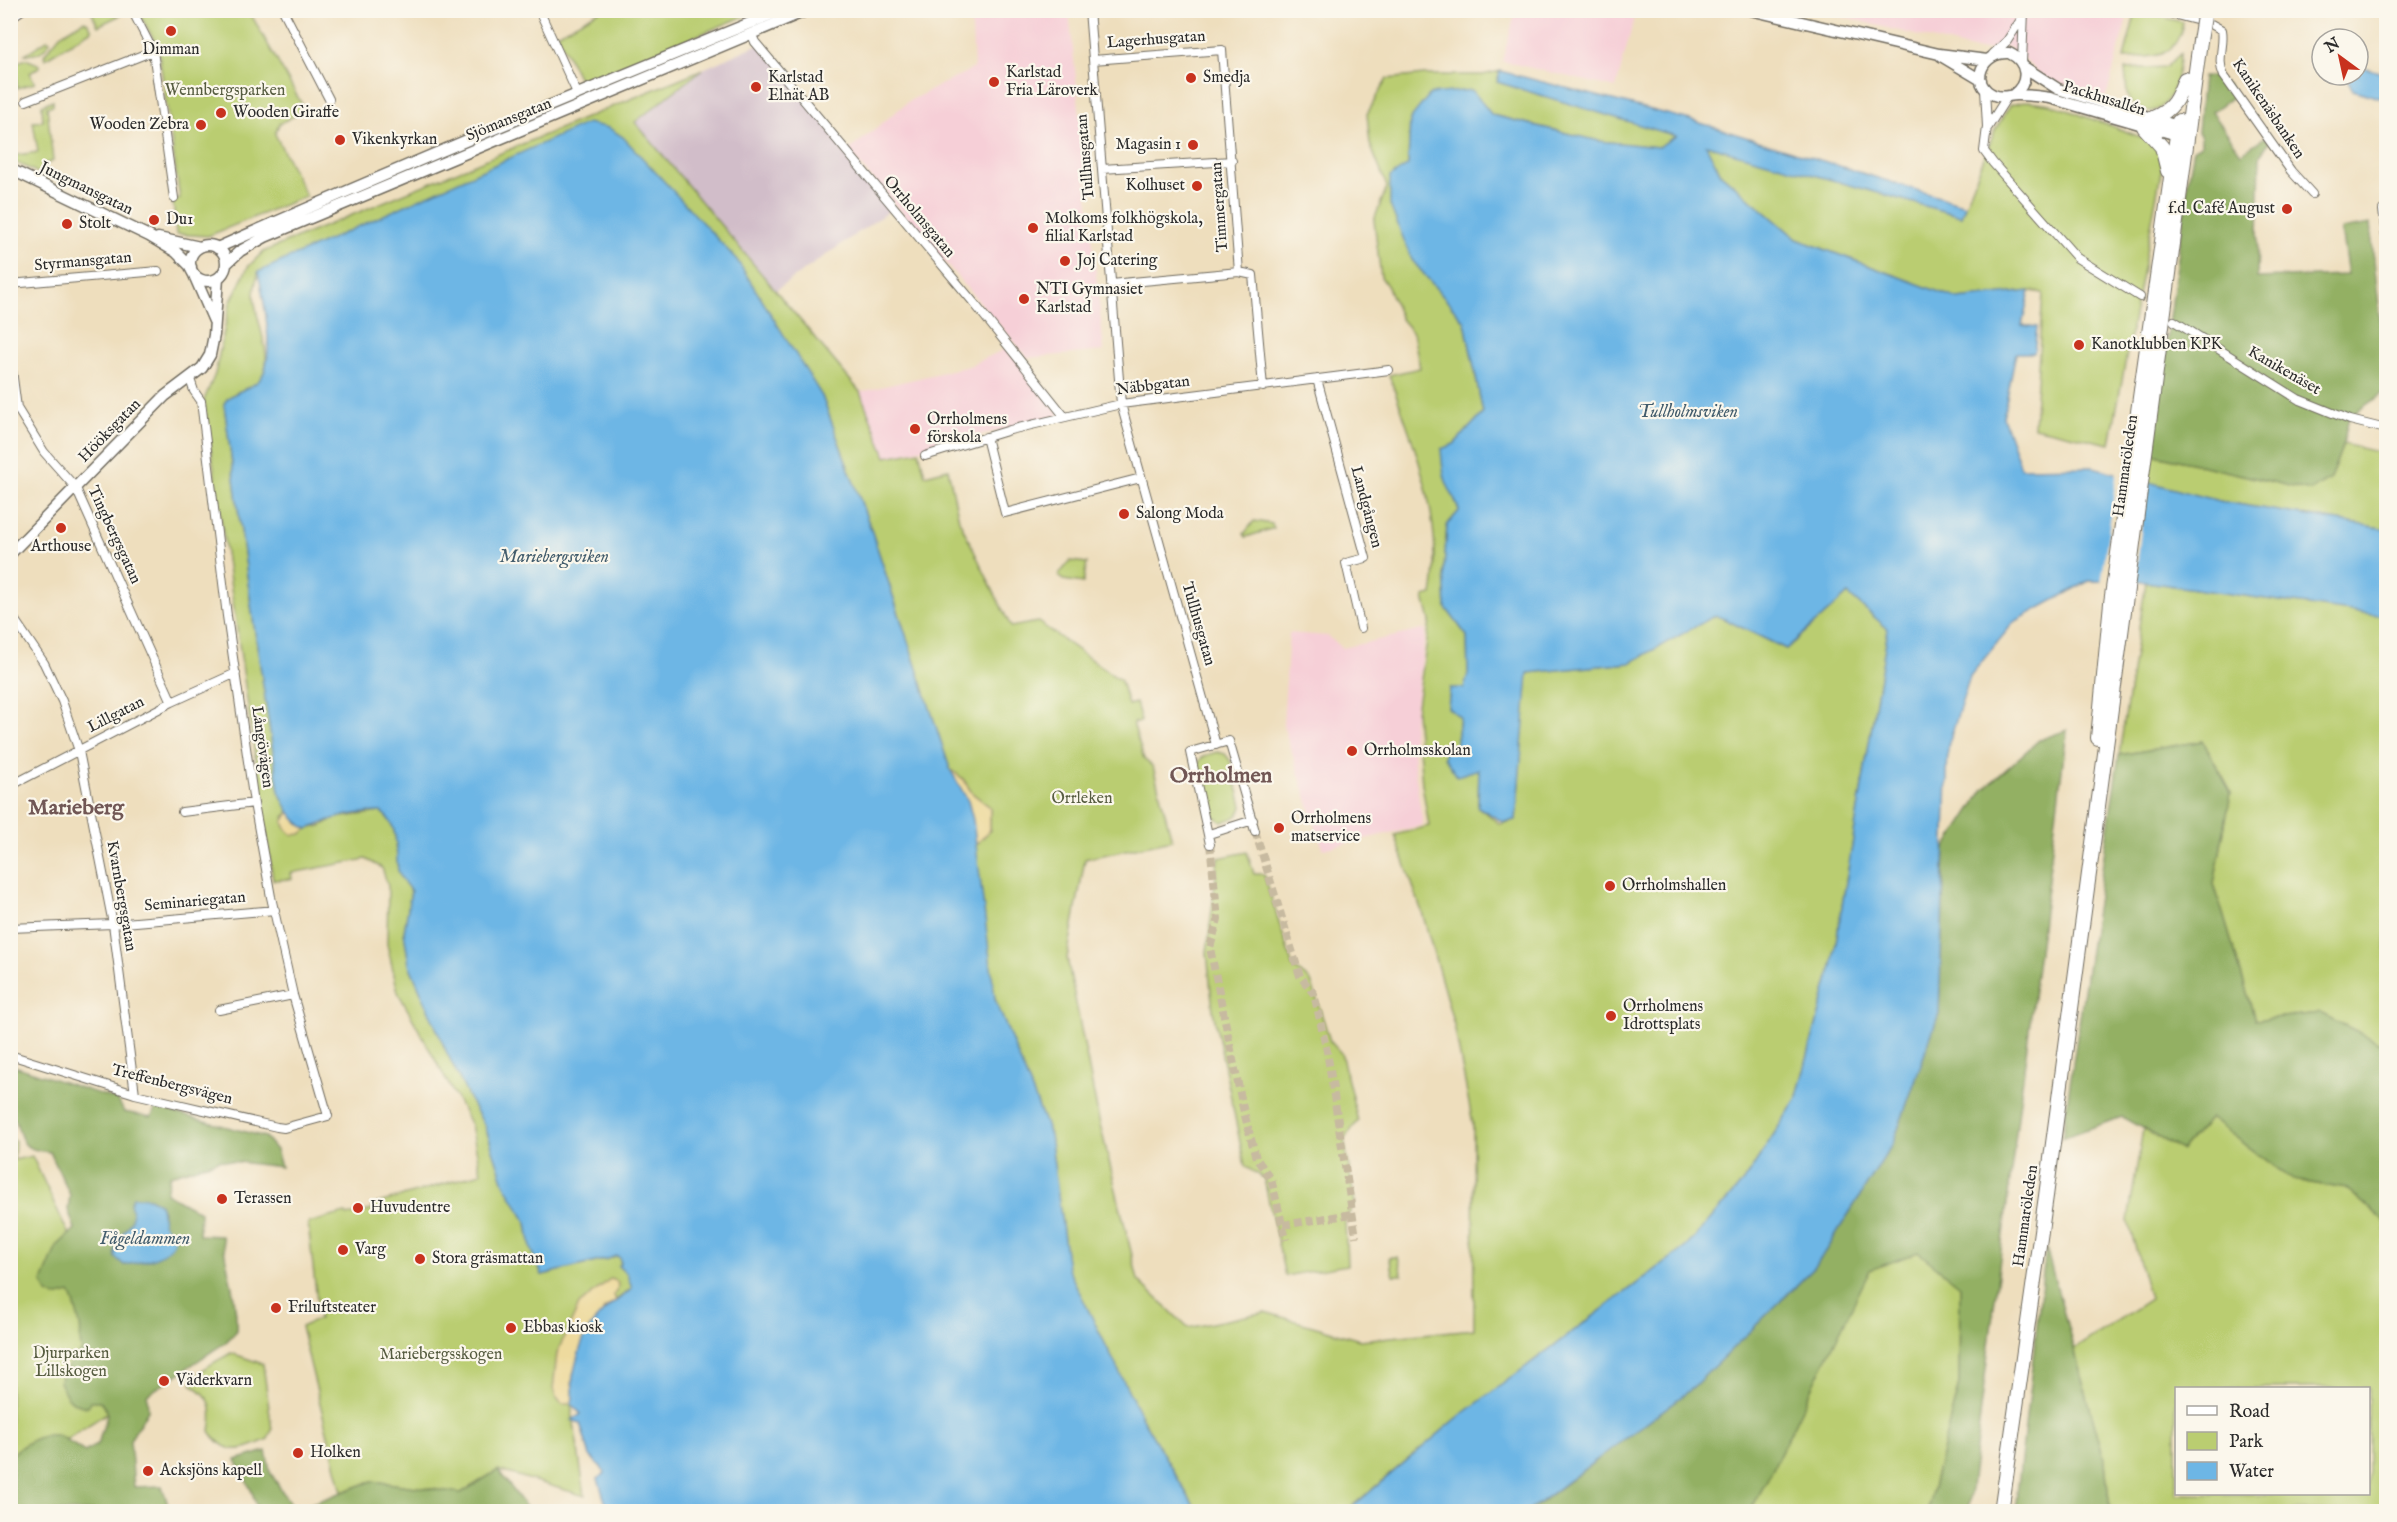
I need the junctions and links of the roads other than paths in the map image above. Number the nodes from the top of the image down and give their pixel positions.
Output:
1 (22, 10) edge
2 (132, 10) edge
3 (283, 10) edge
4 (539, 10) edge
5 (782, 10) edge
6 (808, 10) edge
7 (1089, 10) edge
8 (1750, 10) edge
9 (2157, 10) edge
10 (2196, 10) edge
11 (2205, 10) edge
12 (2023, 14) edge
13 (10, 18) edge
14 (752, 35) junction
15 (2196, 39) junction
16 (1222, 50) joint
17 (153, 51) junction
18 (1939, 54) junction
19 (1990, 57) junction
20 (1093, 60) junction
21 (2023, 65) junction
22 (2185, 79) junction
23 (1983, 85) junction
24 (577, 93) junction
25 (2010, 96) junction
26 (329, 99) dead end
27 (26, 101) dead end
28 (2148, 122) junction
29 (1987, 127) junction
30 (2182, 132) junction
31 (1232, 161) junction
32 (10, 169) edge
33 (1102, 169) junction
34 (2170, 179) junction
35 (2312, 194) dead end
36 (174, 198) dead end
37 (2383, 210) dead end
38 (149, 236) junction
39 (2386, 238) edge
40 (200, 247) junction
41 (217, 248) junction
42 (226, 264) junction
43 (192, 269) junction
44 (158, 271) dead end
45 (1239, 272) junction
46 (218, 278) junction
47 (10, 284) edge
48 (1111, 284) junction
49 (2140, 297) dead end
50 (2174, 321) dead end
51 (214, 322) junction
52 (10, 355) edge
53 (1389, 370) dead end
54 (190, 379) junction
55 (1317, 379) junction
56 (1263, 387) junction
57 (1121, 404) junction
58 (1065, 417) junction
59 (2386, 429) edge
60 (986, 437) junction
61 (2139, 442) junction
62 (926, 456) dead end
63 (1141, 478) junction
64 (76, 488) junction
65 (10, 554) edge
66 (10, 613) edge
67 (1361, 628) dead end
68 (236, 673) junction
69 (172, 702) junction
70 (1216, 745) junction
71 (79, 750) junction
72 (10, 786) edge
73 (254, 803) junction
74 (182, 812) dead end
75 (1252, 820) junction
76 (1255, 831) tunnel mouth
77 (1209, 834) junction
78 (1210, 844) tunnel mouth
79 (274, 910) junction
80 (113, 924) junction
81 (10, 928) edge
82 (293, 995) junction
83 (219, 1010) dead end
84 (10, 1055) edge
85 (135, 1094) junction
86 (328, 1116) joint
87 (2001, 1512) edge

1 - 13 street
2 - 17 street
3 - 26 street
4 - 24 street
5 - 24 street, Sjömansgatan
6 - 14 street, Sjömansgatan
7 - 20 street, Tullhusgatan
8 - 18 street
9 - 35 street, Kanikenäsbanken
10 - 15 main road, Hammaröleden
11 - 15 main road, Hammaröleden, bridge
12 - 19 street
12 - 21 street
14 - 42 street, Sjömansgatan
14 - 58 street, Orrholmsgatan
15 - 22 main road, Hammaröleden
15 - 30 main road, Hammaröleden
16 - 20 street, Lagerhusgatan
16 - 31 street, Timmergatan
17 - 27 street
17 - 36 street
18 - 19 street
18 - 23 street
19 - 21 street
19 - 23 street
20 - 33 street, Tullhusgatan
21 - 25 street
21 - 28 street, Packhusallén
22 - 28 main road
22 - 30 main road, Hammaröleden
23 - 25 street
23 - 29 street
24 - 41 street, Sjömansgatan
25 - 28 street, Packhusallén
25 - 29 street
28 - 30 street, Packhusallén
28 - 34 main road
29 - 49 street
30 - 34 main road, Hammaröleden
30 - 61 main road, Hammaröleden
31 - 33 street
31 - 45 street, Timmergatan
32 - 38 street, Jungmansgatan
33 - 48 street, Tullhusgatan
34 - 61 main road, Hammaröleden
37 - 39 street
38 - 40 street, Jungmansgatan
38 - 43 street, Jungmansgatan
40 - 41 street
40 - 43 street
41 - 42 street
42 - 46 street
43 - 46 street
43 - 51 street, Hööksgatan
44 - 47 street, Styrmansgatan
45 - 48 street
45 - 56 street, Timmergatan
46 - 51 street, Hööksgatan
48 - 57 street, Tullhusgatan
50 - 59 street, Kanikenäset
51 - 54 street, Hööksgatan
52 - 64 street, Tingbergsgatan
53 - 55 street, Näbbgatan
54 - 64 street, Hööksgatan
54 - 68 street, Långövägen
55 - 56 street, Näbbgatan
55 - 67 street, Landgången
56 - 57 street, Näbbgatan
57 - 58 street, Näbbgatan
57 - 63 street, Tullhusgatan
58 - 60 street, Näbbgatan
60 - 62 street, Näbbgatan
60 - 63 street
61 - 87 main road, Hammaröleden
63 - 70 street, Tullhusgatan
64 - 65 street, Hööksgatan
64 - 69 street, Tingbergsgatan
66 - 71 street, Kvarnbergsgatan
68 - 69 street, Lillgatan
68 - 73 street, Långövägen
69 - 71 street, Lillgatan
70 - 75 street
70 - 77 street
71 - 72 street, Lillgatan
71 - 80 street, Kvarnbergsgatan
73 - 74 street
73 - 79 street, Långövägen
75 - 76 street
75 - 77 street
77 - 78 street
79 - 80 street, Seminariegatan
79 - 82 street, Långövägen
80 - 81 street, Seminariegatan
80 - 85 street, Kvarnbergsgatan
82 - 83 street
82 - 86 street, Långövägen
84 - 85 street, Treffenbergsvägen
85 - 86 street, Treffenbergsvägen

